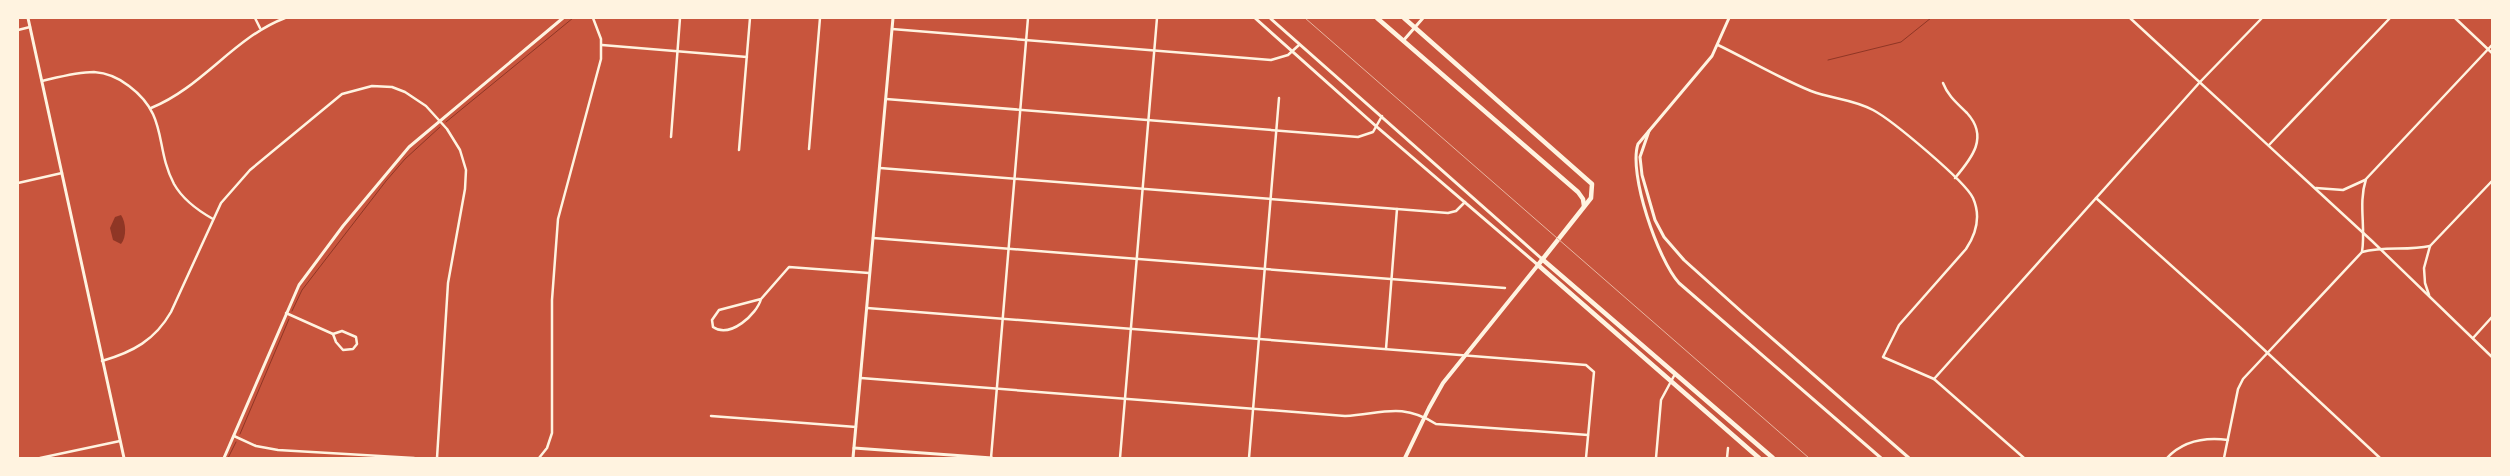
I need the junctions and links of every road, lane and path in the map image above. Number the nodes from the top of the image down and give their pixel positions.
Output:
1 (28, 18) edge
2 (255, 18) edge
3 (285, 18) edge
4 (563, 18) edge
5 (593, 18) edge
6 (680, 18) edge
7 (750, 18) edge
8 (820, 18) edge
9 (893, 18) edge
10 (1028, 18) edge
11 (1157, 18) edge
12 (1254, 18) edge
13 (1270, 18) edge
14 (1377, 18) edge
15 (1404, 18) edge
16 (1423, 18) edge
17 (1729, 18) edge
18 (2130, 18) edge
19 (2262, 18) edge
20 (2390, 18) edge
21 (2455, 18) edge
22 (1415, 27) junction
23 (30, 28) junction
24 (260, 28) junction
25 (892, 29) junction
26 (18, 30) edge
27 (1026, 39) junction
28 (1403, 41) junction
29 (602, 44) junction
30 (1299, 45) junction
31 (1718, 45) junction
32 (2492, 45) edge
33 (1154, 49) junction
34 (2489, 49) junction
35 (677, 51) junction
36 (1293, 51) junction
37 (2492, 53) edge
38 (747, 57) junction
39 (42, 81) junction
40 (1943, 82) dead end
41 (2200, 82) junction
42 (886, 98) junction
43 (1279, 98) dead end
44 (151, 108) junction
45 (1020, 109) junction
46 (1382, 116) junction
47 (1148, 119) junction
48 (440, 120) junction
49 (1377, 127) junction
50 (1275, 129) junction
51 (1651, 129) junction
52 (671, 137) dead end
53 (2269, 145) junction
54 (809, 149) dead end
55 (739, 150) dead end
56 (880, 168) junction
57 (62, 173) junction
58 (1955, 178) junction
59 (1014, 179) junction
60 (2366, 179) junction
61 (2492, 181) edge
62 (18, 183) edge
63 (2314, 187) junction
64 (1142, 189) junction
65 (2096, 198) junction
66 (1269, 199) junction
67 (1465, 202) junction
68 (1584, 206) junction
69 (1397, 209) junction
70 (213, 219) junction
71 (2365, 234) junction
72 (873, 238) junction
73 (2430, 246) junction
74 (2379, 248) junction
75 (1008, 249) junction
76 (2362, 252) junction
77 (1136, 259) junction
78 (1542, 259) junction
79 (1538, 265) junction
80 (1264, 269) junction
81 (870, 273) junction
82 (1392, 279) junction
83 (1505, 288) dead end
84 (2429, 296) junction
85 (761, 299) junction
86 (867, 308) junction
87 (286, 313) junction
88 (2492, 317) edge
89 (1002, 318) junction
90 (1131, 329) junction
91 (334, 334) junction
92 (2473, 338) junction
93 (1258, 339) junction
94 (1386, 349) junction
95 (2268, 352) junction
96 (1465, 356) junction
97 (2492, 357) edge
98 (102, 361) junction
99 (1676, 373) junction
100 (861, 378) junction
101 (1934, 378) junction
102 (1670, 380) junction
103 (997, 388) junction
104 (1125, 398) junction
105 (1253, 409) junction
106 (711, 416) dead end
107 (1425, 416) junction
108 (856, 427) junction
109 (1588, 435) junction
110 (234, 436) junction
111 (2228, 440) junction
112 (120, 441) junction
113 (854, 448) junction
114 (1728, 448) dead end
115 (52, 457) edge
116 (40, 458) edge
117 (124, 458) edge
118 (224, 458) edge
119 (414, 458) edge
120 (436, 458) edge
121 (539, 458) edge
122 (853, 458) edge
123 (992, 458) edge
124 (1120, 458) edge
125 (1249, 458) edge
126 (1405, 458) edge
127 (1586, 458) edge
128 (1656, 458) edge
129 (1727, 458) edge
130 (1759, 458) edge
131 (1773, 458) edge
132 (1881, 458) edge
133 (1909, 458) edge
134 (2024, 458) edge
135 (2167, 458) edge
136 (2224, 458) edge
137 (2380, 458) edge

1 - 23 street
2 - 24 street
3 - 24 street
4 - 48 street
5 - 29 street
6 - 35 street
7 - 38 street
8 - 54 street
9 - 25 street
10 - 27 street
11 - 33 street
12 - 36 street
13 - 30 street
14 - 28 main road
15 - 22 main road
16 - 22 street
17 - 31 street
18 - 41 street
19 - 41 street
20 - 53 street
21 - 34 street
22 - 28 street
22 - 68 main road
23 - 26 street
23 - 39 street
24 - 44 street
25 - 27 street
25 - 42 street
27 - 33 street
27 - 45 street
28 - 68 main road
29 - 35 street
29 - 121 street
30 - 36 street
30 - 46 street
31 - 51 street
31 - 58 street
32 - 34 street
33 - 36 street
33 - 47 street
34 - 37 street
34 - 60 street
35 - 38 street
35 - 52 street
36 - 49 street
38 - 55 street
39 - 44 street
39 - 57 street
40 - 58 street
41 - 53 street
41 - 65 street
42 - 45 street
42 - 56 street
43 - 50 street
44 - 70 street
45 - 47 street
45 - 59 street
46 - 49 street
46 - 78 street
47 - 50 street
47 - 64 street
48 - 70 street
48 - 87 street
48 - 120 street
49 - 50 street
49 - 67 street
50 - 66 street
51 - 132 street
51 - 133 street
53 - 63 street
56 - 59 street
56 - 72 street
57 - 62 street
57 - 98 street
58 - 101 street
59 - 64 street
59 - 75 street
60 - 63 street
60 - 71 street
61 - 73 street
63 - 71 street
64 - 66 street
64 - 77 street
65 - 95 street
65 - 101 street
66 - 69 street
66 - 80 street
67 - 69 street
67 - 79 street
68 - 78 main road
69 - 82 street
70 - 98 street
71 - 74 street
71 - 76 street
72 - 75 street
72 - 81 street
73 - 74 street
73 - 84 street
74 - 76 street
74 - 84 street
75 - 77 street
75 - 89 street
76 - 95 street
77 - 80 street
77 - 90 street
78 - 79 main road
78 - 99 main road
79 - 96 main road
79 - 102 main road
80 - 82 street
80 - 93 street
81 - 85 street
81 - 86 street
82 - 83 street
82 - 94 street
84 - 92 street
85 - 85 street
86 - 89 street
86 - 100 street
87 - 91 street
87 - 110 street
88 - 92 street
89 - 90 street
89 - 103 street
90 - 93 street
90 - 104 street
91 - 91 street
92 - 97 street
93 - 94 street
93 - 105 street
94 - 96 street
95 - 111 street
95 - 137 street
96 - 107 main road
96 - 109 street
98 - 112 street
99 - 102 street
99 - 131 main road
100 - 103 street
100 - 108 street
101 - 134 street
102 - 128 street
102 - 130 main road
103 - 104 street
103 - 123 street
104 - 105 street
104 - 124 street
105 - 107 street
105 - 125 street
106 - 108 street
107 - 109 street
107 - 126 main road
108 - 113 street
109 - 127 street
110 - 118 street
110 - 119 street
111 - 135 street
111 - 136 street
112 - 115 street
112 - 117 street
113 - 122 street
113 - 123 street
114 - 129 street
115 - 116 street

